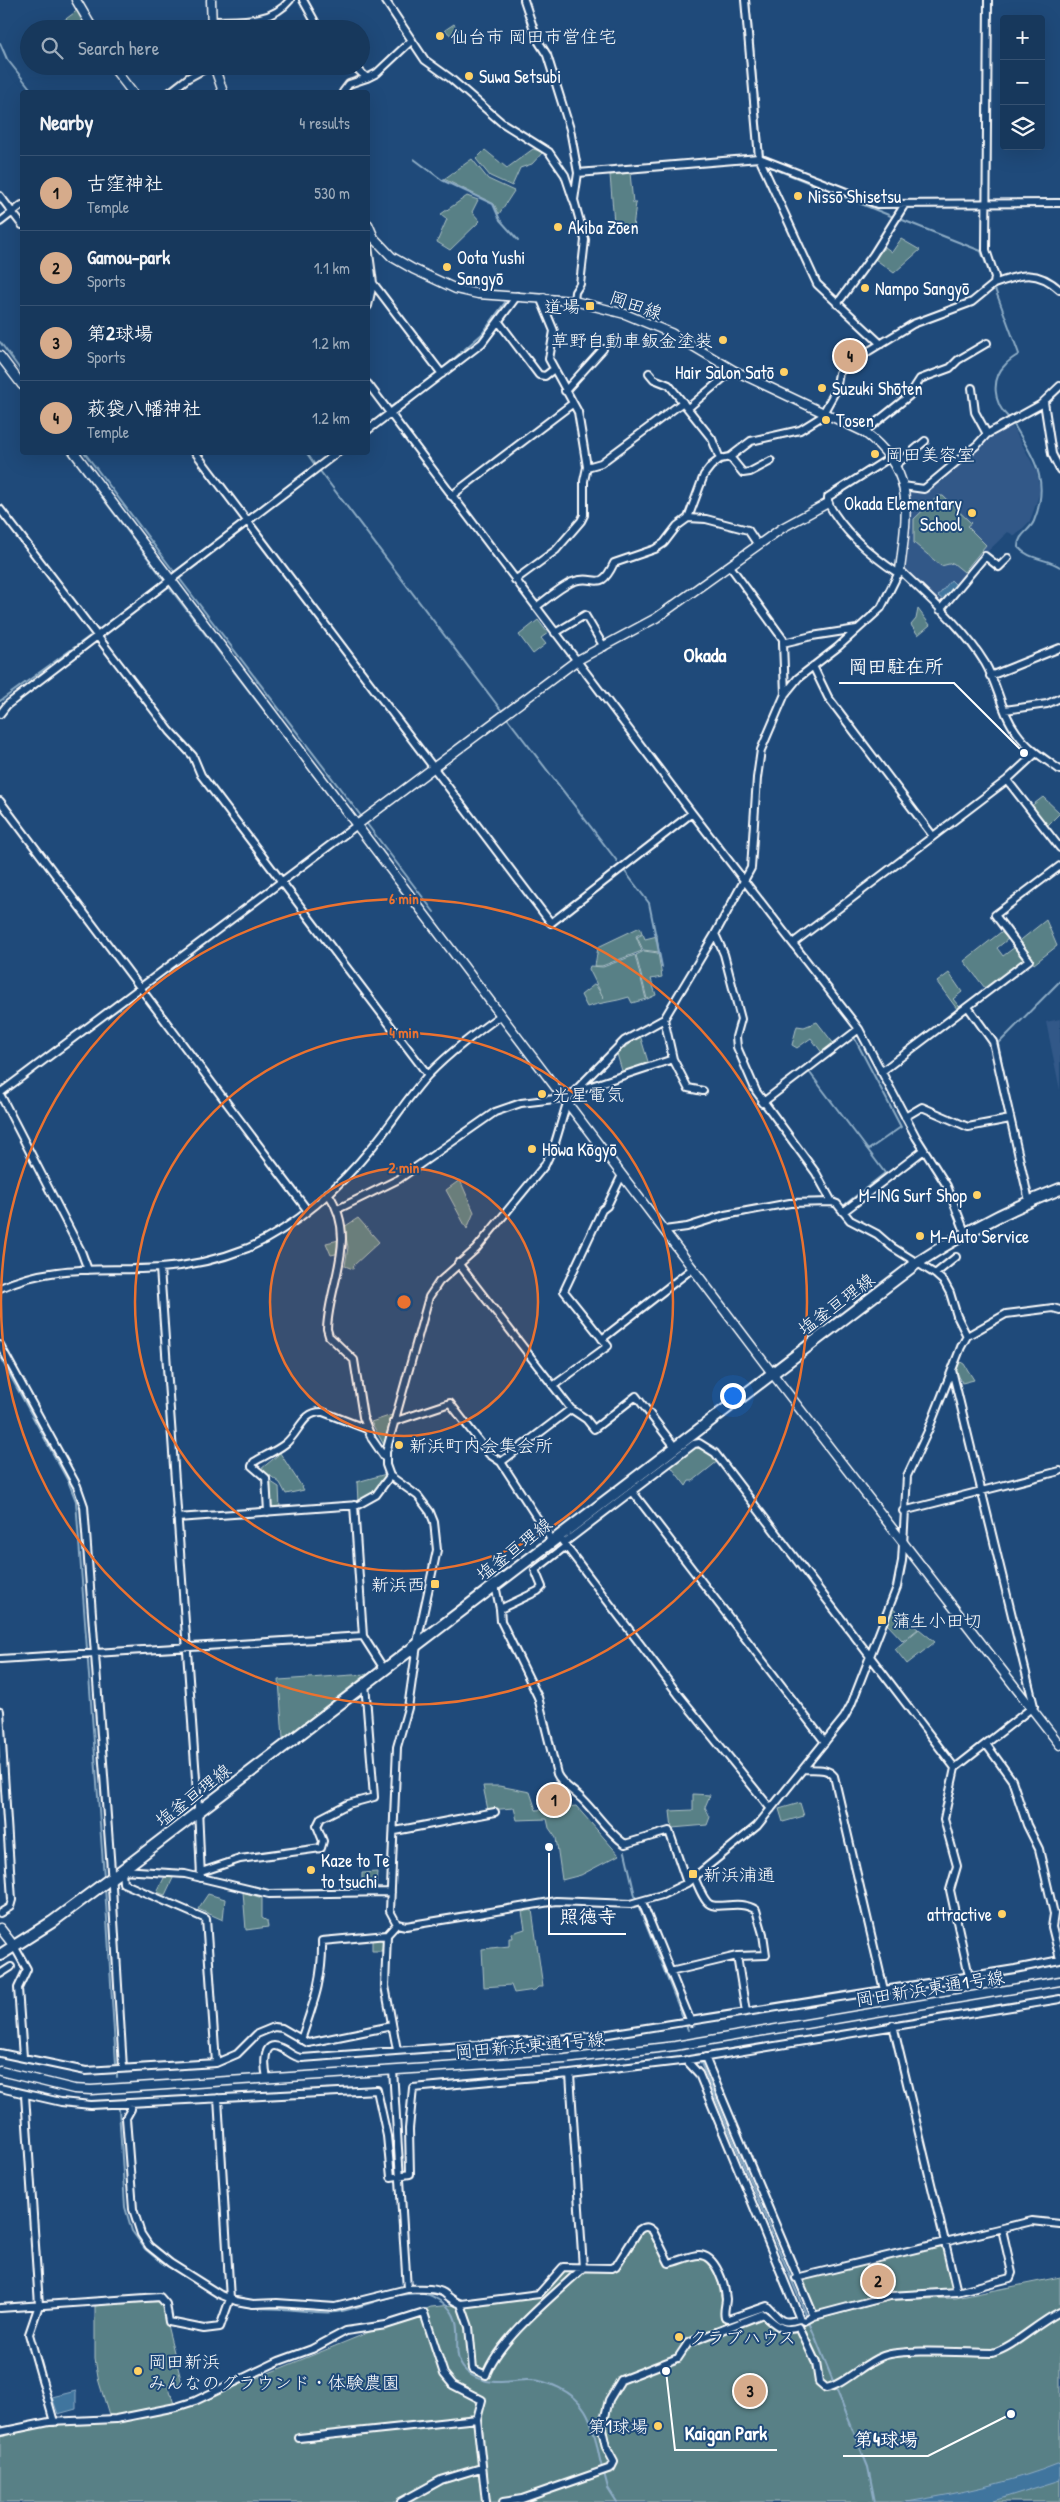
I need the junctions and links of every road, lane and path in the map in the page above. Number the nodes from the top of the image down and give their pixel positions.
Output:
1 (76, 0) edge
2 (211, 0) edge
3 (290, 0) edge
4 (303, 0) edge
5 (385, 0) edge
6 (524, 0) edge
7 (745, 0) edge
8 (988, 0) edge
9 (88, 20) edge
10 (212, 20) edge
11 (249, 20) edge
12 (315, 20) edge
13 (412, 40) junction
14 (119, 75) edge
15 (195, 75) edge
16 (216, 75) edge
17 (364, 75) edge
18 (367, 78) junction
19 (130, 90) edge
20 (173, 90) edge
21 (222, 90) edge
22 (344, 90) edge
23 (759, 158) junction
24 (578, 173) junction
25 (0, 196) edge
26 (574, 200) junction
27 (986, 203) junction
28 (1060, 203) edge
29 (905, 204) junction
30 (20, 207) edge
31 (13, 212) junction
32 (0, 222) edge
33 (20, 222) edge
34 (371, 239) edge
35 (370, 264) edge
36 (372, 283) junction
37 (994, 284) junction
38 (1060, 290) edge
39 (370, 294) edge
40 (517, 296) junction
41 (544, 297) junction
42 (574, 301) junction
43 (837, 304) junction
44 (500, 322) junction
45 (987, 343) dead end
46 (881, 344) junction
47 (603, 349) dead end
48 (0, 356) edge
49 (554, 369) junction
50 (733, 370) junction
51 (649, 373) dead end
52 (442, 374) junction
53 (20, 382) edge
54 (1060, 386) edge
55 (370, 387) edge
56 (972, 388) dead end
57 (565, 391) junction
58 (1044, 402) junction
59 (572, 404) junction
60 (685, 405) junction
61 (825, 412) junction
62 (389, 413) junction
63 (370, 428) edge
64 (864, 432) junction
65 (987, 434) junction
66 (925, 441) dead end
67 (76, 455) edge
68 (197, 455) edge
69 (334, 455) edge
70 (730, 457) junction
71 (891, 457) junction
72 (720, 459) junction
73 (771, 461) dead end
74 (896, 465) junction
75 (586, 467) junction
76 (1060, 470) edge
77 (904, 486) junction
78 (451, 496) junction
79 (828, 503) junction
80 (0, 509) edge
81 (688, 518) junction
82 (247, 521) junction
83 (758, 545) junction
84 (1008, 558) dead end
85 (730, 566) junction
86 (899, 572) junction
87 (170, 580) junction
88 (515, 580) junction
89 (536, 607) junction
90 (940, 610) junction
91 (858, 629) junction
92 (555, 633) junction
93 (97, 636) junction
94 (783, 643) junction
95 (604, 647) junction
96 (1060, 648) edge
97 (576, 661) junction
98 (814, 666) junction
99 (990, 676) junction
100 (785, 694) junction
101 (1060, 698) edge
102 (1005, 710) junction
103 (0, 714) edge
104 (1036, 753) junction
105 (433, 768) junction
106 (1060, 770) edge
107 (1007, 780) junction
108 (0, 801) edge
109 (692, 813) junction
110 (357, 825) junction
111 (934, 836) junction
112 (1060, 848) edge
113 (1060, 866) edge
114 (282, 881) junction
115 (745, 881) junction
116 (715, 934) junction
117 (793, 943) junction
118 (140, 987) junction
119 (968, 1007) junction
120 (501, 1015) junction
121 (664, 1019) junction
122 (858, 1029) junction
123 (673, 1060) junction
124 (881, 1072) junction
125 (428, 1075) junction
126 (576, 1090) junction
127 (703, 1091) dead end
128 (0, 1094) edge
129 (565, 1101) junction
130 (762, 1103) junction
131 (905, 1117) junction
132 (1010, 1119) junction
133 (924, 1150) junction
134 (622, 1175) junction
135 (1060, 1190) edge
136 (328, 1193) junction
137 (1029, 1201) junction
138 (832, 1202) junction
139 (338, 1209) junction
140 (308, 1211) junction
141 (843, 1212) junction
142 (664, 1230) junction
143 (965, 1232) junction
144 (956, 1257) dead end
145 (458, 1263) junction
146 (917, 1263) junction
147 (160, 1268) junction
148 (694, 1268) junction
149 (88, 1270) junction
150 (935, 1274) junction
151 (0, 1288) edge
152 (1060, 1310) edge
153 (967, 1336) junction
154 (602, 1339) junction
155 (0, 1345) edge
156 (952, 1370) junction
157 (772, 1373) junction
158 (553, 1386) junction
159 (572, 1409) junction
160 (393, 1422) junction
161 (368, 1429) junction
162 (675, 1447) junction
163 (385, 1458) junction
164 (502, 1462) junction
165 (1060, 1471) edge
166 (390, 1476) junction
167 (982, 1490) junction
168 (632, 1491) junction
169 (354, 1505) junction
170 (903, 1511) junction
171 (268, 1512) junction
172 (177, 1518) junction
173 (901, 1541) junction
174 (560, 1542) junction
175 (495, 1585) junction
176 (500, 1609) junction
177 (363, 1636) junction
178 (418, 1644) junction
179 (187, 1649) junction
180 (91, 1653) junction
181 (870, 1654) junction
182 (0, 1659) edge
183 (384, 1669) junction
184 (366, 1683) junction
185 (1032, 1708) junction
186 (0, 1711) edge
187 (825, 1742) junction
188 (986, 1744) junction
189 (1060, 1746) edge
190 (955, 1768) junction
191 (803, 1769) junction
192 (771, 1809) junction
193 (198, 1811) junction
194 (495, 1812) dead end
195 (395, 1831) junction
196 (122, 1870) junction
197 (201, 1875) junction
198 (694, 1877) junction
199 (111, 1879) junction
200 (687, 1883) junction
201 (391, 1892) junction
202 (638, 1902) junction
203 (0, 1913) edge
204 (397, 1924) junction
205 (0, 1928) edge
206 (387, 1935) junction
207 (14, 1946) junction
208 (0, 1955) edge
209 (737, 1956) junction
210 (1060, 1960) edge
211 (11, 1967) dead end
212 (670, 1972) junction
213 (0, 1974) edge
214 (969, 1976) junction
215 (1060, 1981) edge
216 (884, 1990) junction
217 (1060, 1999) edge
218 (746, 2012) junction
219 (687, 2023) junction
220 (893, 2025) junction
221 (392, 2026) junction
222 (301, 2040) junction
223 (397, 2050) junction
224 (0, 2053) edge
225 (23, 2057) junction
226 (705, 2058) junction
227 (686, 2060) junction
228 (216, 2063) junction
229 (123, 2068) junction
230 (393, 2070) junction
231 (0, 2071) edge
232 (570, 2074) junction
233 (267, 2078) junction
234 (0, 2088) edge
235 (25, 2094) junction
236 (218, 2098) junction
237 (131, 2103) junction
238 (401, 2175) junction
239 (1060, 2224) edge
240 (1002, 2229) junction
241 (946, 2242) junction
242 (583, 2268) junction
243 (796, 2278) junction
244 (406, 2290) junction
245 (957, 2292) junction
246 (230, 2300) junction
247 (461, 2304) junction
248 (39, 2306) junction
249 (0, 2308) edge
250 (1060, 2312) edge
251 (808, 2318) junction
252 (477, 2420) junction
253 (54, 2422) junction
254 (0, 2432) edge
255 (299, 2438) dead end
256 (481, 2468) junction
257 (401, 2502) edge
258 (486, 2502) edge
259 (503, 2502) edge

1 - 9 street
2 - 10 street
3 - 11 street
4 - 12 street
5 - 13 street
6 - 24 street
7 - 23 street
8 - 27 street
13 - 18 street
13 - 26 street
14 - 19 street
15 - 20 street
16 - 21 street
17 - 18 street
18 - 22 street
23 - 24 street
23 - 29 street
23 - 43 street
24 - 26 street
25 - 31 street
26 - 42 street
27 - 28 street
27 - 29 street
27 - 37 street
29 - 43 street
30 - 31 street
31 - 32 street
31 - 33 street
34 - 40 street, 岡田線
35 - 36 street
36 - 39 street
36 - 52 street
37 - 38 street
37 - 46 street
40 - 41 street, 岡田線
40 - 44 street
41 - 42 street, 岡田線
41 - 49 street
42 - 50 street, 岡田線
43 - 46 street
44 - 49 street
44 - 52 street
45 - 64 street
46 - 61 street
47 - 57 street
48 - 53 street
49 - 57 street
50 - 60 street
50 - 61 street, 岡田線
51 - 60 street
52 - 62 street
54 - 58 street
55 - 62 street
56 - 65 street
57 - 59 street
58 - 65 street
58 - 76 street
59 - 75 street
59 - 78 street
60 - 72 street
60 - 75 street
61 - 64 street, 岡田線
61 - 70 street
62 - 63 street
62 - 78 street
64 - 71 street, 岡田線
65 - 77 street
66 - 74 street
67 - 87 street
68 - 82 street
69 - 82 street
70 - 72 street
70 - 73 street
71 - 74 street, 岡田線
71 - 79 street
72 - 81 street
74 - 77 street, 岡田線
75 - 88 street
77 - 86 street, 岡田線
78 - 88 street
79 - 83 street
79 - 86 street
80 - 93 street
81 - 83 street
81 - 89 street
82 - 87 street
82 - 105 street
83 - 85 street
84 - 90 street
85 - 94 street
85 - 95 street
86 - 90 street
86 - 91 street
87 - 93 street
87 - 110 street
88 - 89 street
89 - 92 street
90 - 99 street
91 - 94 street
91 - 98 street
92 - 95 street
92 - 97 street
93 - 103 street
93 - 114 street
94 - 100 street
95 - 97 street
96 - 99 street
97 - 105 street
97 - 109 street
98 - 100 street
98 - 111 street
99 - 102 street
100 - 115 street
101 - 102 street
102 - 104 street
104 - 106 street
104 - 107 street
105 - 109 street
105 - 110 street
107 - 111 street
107 - 112 street
108 - 118 street
109 - 115 street
110 - 114 street
110 - 120 street
111 - 117 street
113 - 119 street
114 - 118 street
114 - 125 street
115 - 116 street
115 - 117 street
116 - 121 street
116 - 130 street
117 - 122 street
118 - 128 street
118 - 140 street
119 - 124 street
119 - 132 street
120 - 125 street
120 - 129 street
121 - 123 street
121 - 126 street
122 - 124 street
122 - 130 street
123 - 126 street
123 - 127 street
124 - 131 street
125 - 136 street
126 - 129 street
128 - 149 street
129 - 134 street
129 - 139 street
129 - 145 street
130 - 138 street
131 - 132 street
131 - 133 street
132 - 137 street
133 - 141 street
133 - 143 street
134 - 142 street
134 - 154 street
135 - 137 main road, 塩釜亘理線
136 - 139 street
136 - 140 street
137 - 143 main road, 塩釜亘理線
138 - 141 street
138 - 142 street
139 - 161 street
140 - 147 street
141 - 146 street
142 - 148 street
143 - 146 main road, 塩釜亘理線
144 - 150 street
145 - 158 street
145 - 160 street
146 - 150 street
146 - 157 main road, 塩釜亘理線
147 - 149 street
147 - 172 street
148 - 154 street
148 - 157 street
149 - 151 street
150 - 153 street
152 - 153 street
153 - 156 street
154 - 158 street
155 - 180 street
156 - 167 street
156 - 170 street
157 - 162 main road, 塩釜亘理線
157 - 173 street
158 - 159 street
159 - 162 street
159 - 164 street
160 - 163 street
160 - 164 street
161 - 163 street
161 - 171 street
162 - 174 main road, 塩釜亘理線
163 - 166 street
164 - 174 street
165 - 167 street
166 - 169 street
166 - 178 street
167 - 170 street
167 - 185 street
168 - 174 street
168 - 181 street
168 - 187 street
169 - 171 street
169 - 177 street
170 - 173 street
171 - 172 street
172 - 179 street
173 - 181 street
173 - 185 street
174 - 175 main road, 塩釜亘理線
174 - 176 street
174 - 192 street
175 - 176 street
175 - 178 main road, 塩釜亘理線
176 - 200 street
177 - 179 street
177 - 183 street
178 - 183 main road, 塩釜亘理線
178 - 195 street
179 - 180 street
179 - 193 street
180 - 182 street
180 - 199 street
181 - 187 street
181 - 190 street
183 - 184 main road, 塩釜亘理線
184 - 193 main road, 塩釜亘理線
184 - 197 street
185 - 188 street
185 - 189 street
186 - 203 street
187 - 191 street
188 - 190 street
188 - 210 street
190 - 214 street
191 - 192 street
191 - 216 street
192 - 198 street
193 - 196 main road, 塩釜亘理線
193 - 197 street
194 - 195 street
195 - 201 street
196 - 197 street
196 - 199 main road, 塩釜亘理線
196 - 228 street
197 - 201 street
198 - 200 street
198 - 209 street
199 - 207 main road, 塩釜亘理線
199 - 229 street
200 - 202 street
201 - 204 street
202 - 204 street
202 - 212 street
204 - 206 street
205 - 207 street
206 - 221 street
206 - 222 street
207 - 208 main road, 塩釜亘理線
207 - 225 street
209 - 212 street
209 - 218 street
210 - 214 street
211 - 213 street
212 - 219 street
214 - 216 street
215 - 230 street, 岡田新浜東通1号線
216 - 218 street
217 - 220 street
218 - 219 street
219 - 223 street
220 - 226 street
220 - 241 street
221 - 222 street
221 - 223 street
222 - 228 street
223 - 233 street
224 - 225 street
225 - 229 street
226 - 227 street
226 - 243 street
227 - 232 street
227 - 251 street
228 - 229 street
230 - 233 street, 岡田新浜東通1号線
230 - 238 street
231 - 233 street, 岡田新浜東通1号線
232 - 238 street
232 - 242 street
234 - 235 street
235 - 237 street
235 - 248 street
236 - 237 street
236 - 238 street
236 - 246 street
237 - 246 street
238 - 244 street
239 - 240 street
240 - 241 street
240 - 245 street
241 - 243 street
241 - 245 street
242 - 247 street
242 - 247 street
242 - 251 street
243 - 251 street
244 - 246 street
244 - 247 street
245 - 251 street
246 - 248 street
248 - 249 street
248 - 253 street
250 - 259 street
252 - 253 street
252 - 255 street
252 - 256 street
253 - 254 street
256 - 257 street
256 - 258 street

